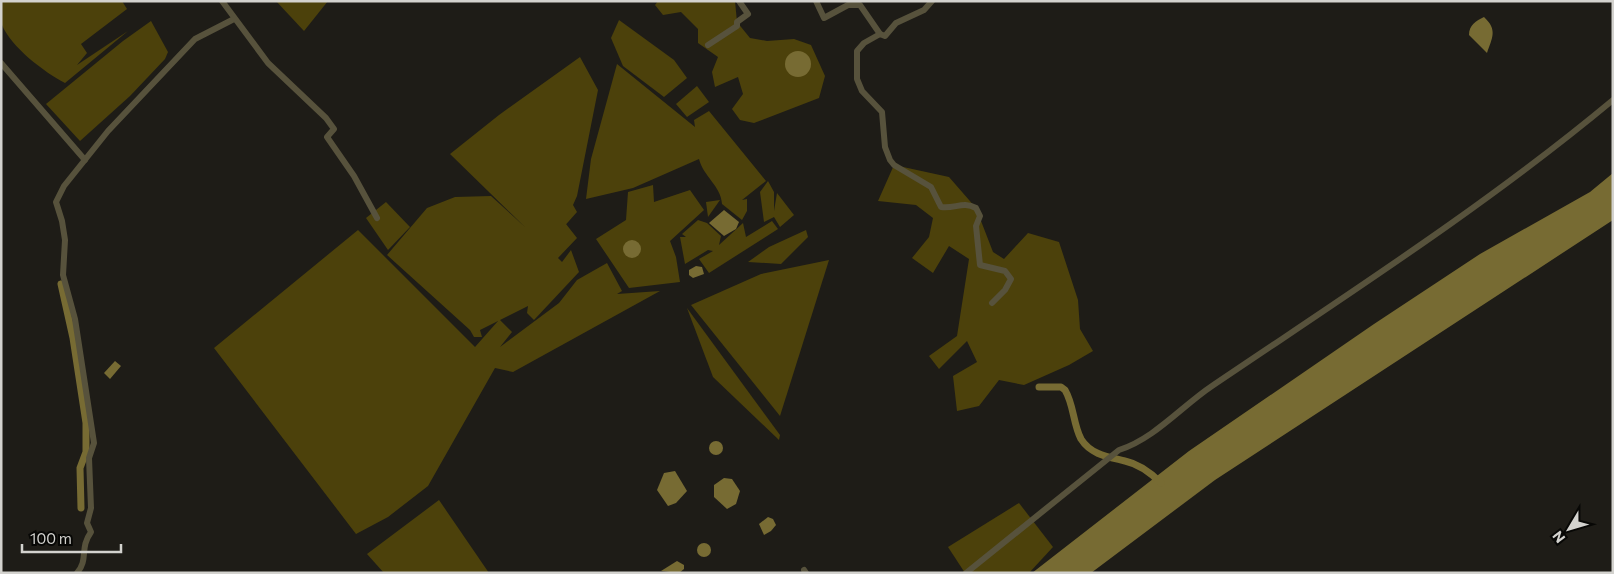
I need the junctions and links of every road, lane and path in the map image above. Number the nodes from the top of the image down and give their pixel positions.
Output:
1 (222, 1) edge
2 (739, 1) edge
3 (816, 1) edge
4 (932, 1) edge
5 (234, 19) junction
6 (880, 34) junction
7 (708, 45) dead end
8 (1, 63) edge
9 (1613, 100) edge
10 (85, 160) junction
11 (377, 218) dead end
12 (992, 303) dead end
13 (77, 573) edge
14 (966, 573) edge

1 - 5 street
2 - 7 street
3 - 6 street
4 - 6 street
5 - 10 street
5 - 11 street
6 - 12 street
8 - 10 street
9 - 14 street
10 - 13 street

